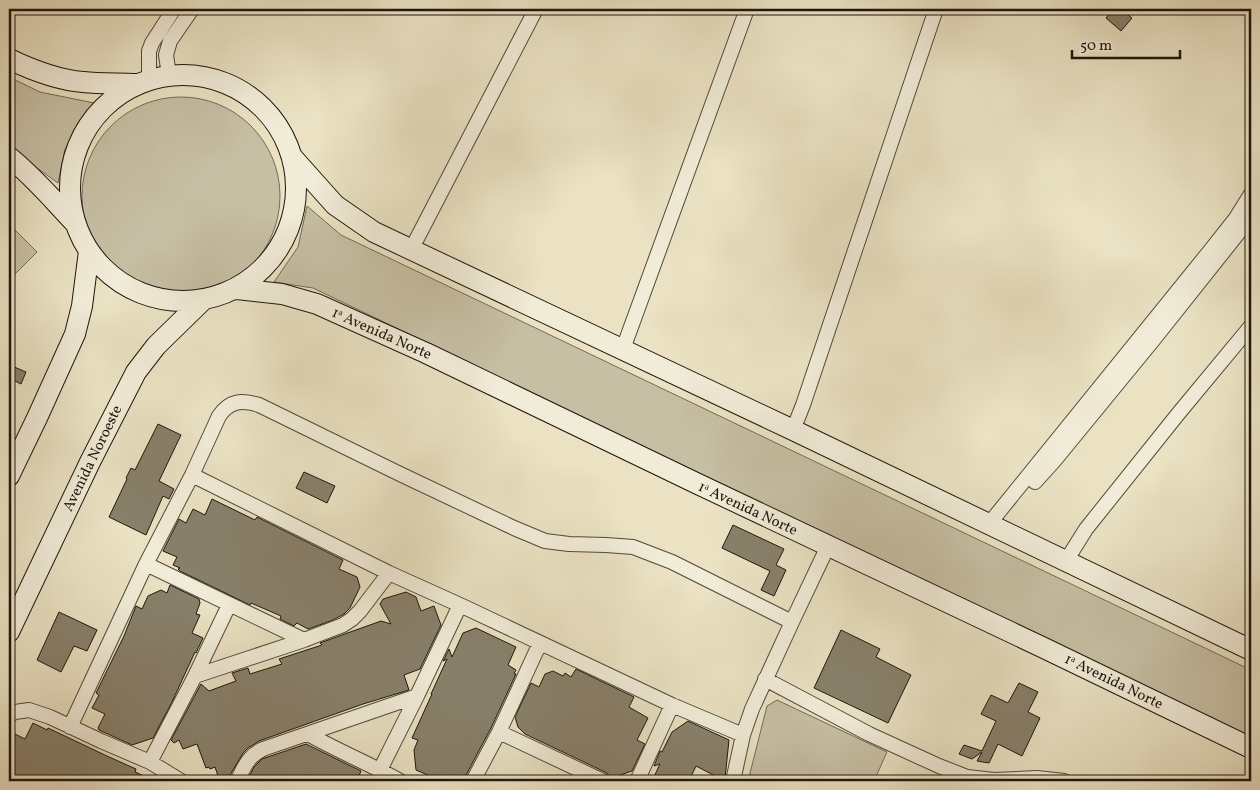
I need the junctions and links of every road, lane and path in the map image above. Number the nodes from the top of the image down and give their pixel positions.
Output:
1 (174, 9) edge
2 (192, 9) edge
3 (536, 9) edge
4 (747, 9) edge
5 (936, 9) edge
6 (9, 59) edge
7 (168, 75) junction
8 (143, 82) junction
9 (9, 157) edge
10 (293, 158) junction
11 (1251, 194) edge
12 (1251, 217) edge
13 (75, 222) junction
14 (411, 250) junction
15 (89, 252) junction
16 (238, 289) junction
17 (202, 301) junction
18 (1251, 326) edge
19 (623, 349) junction
20 (794, 430) junction
21 (192, 475) junction
22 (9, 476) edge
23 (992, 526) junction
24 (828, 546) junction
25 (1066, 561) junction
26 (146, 564) junction
27 (389, 573) junction
28 (229, 605) junction
29 (460, 605) junction
30 (792, 622) junction
31 (9, 632) edge
32 (304, 640) junction
33 (540, 643) junction
34 (1251, 650) edge
35 (195, 676) junction
36 (765, 679) junction
37 (417, 696) junction
38 (672, 705) junction
39 (9, 715) edge
40 (70, 727) junction
41 (499, 732) junction
42 (308, 734) junction
43 (743, 734) junction
44 (1251, 748) edge
45 (150, 762) junction
46 (380, 770) junction
47 (181, 781) edge
48 (237, 781) edge
49 (400, 781) edge
50 (473, 781) edge
51 (603, 781) edge
52 (637, 781) edge
53 (733, 781) edge
54 (1064, 781) edge

1 - 8 street
2 - 7 street
3 - 14 street
4 - 19 street
5 - 20 street
6 - 8 main road
7 - 8 main road
7 - 10 main road
8 - 13 main road
9 - 13 main road
10 - 14 main road
10 - 16 main road
11 - 23 street
12 - 23 street
13 - 15 main road
14 - 19 main road
15 - 17 main road
15 - 22 main road
16 - 17 main road
16 - 24 main road, 1ᵃ Avenida Norte
17 - 31 main road, Avenida Noroeste
18 - 25 street
19 - 20 main road
20 - 23 main road
21 - 26 street
21 - 27 street
21 - 30 street
23 - 25 main road
24 - 30 street
24 - 44 main road, 1ᵃ Avenida Norte
25 - 34 main road
26 - 28 street
26 - 40 street
27 - 29 street
27 - 32 street
28 - 32 street
28 - 35 street
29 - 33 street
29 - 37 street
30 - 36 street
32 - 35 street
33 - 38 street
33 - 41 street
35 - 45 street
36 - 43 street
36 - 54 street
37 - 42 street
37 - 46 street
38 - 43 street
38 - 52 street
39 - 40 street
40 - 45 street
41 - 50 street
41 - 51 street
42 - 46 street
42 - 48 street
43 - 53 street
45 - 47 street
46 - 49 street

